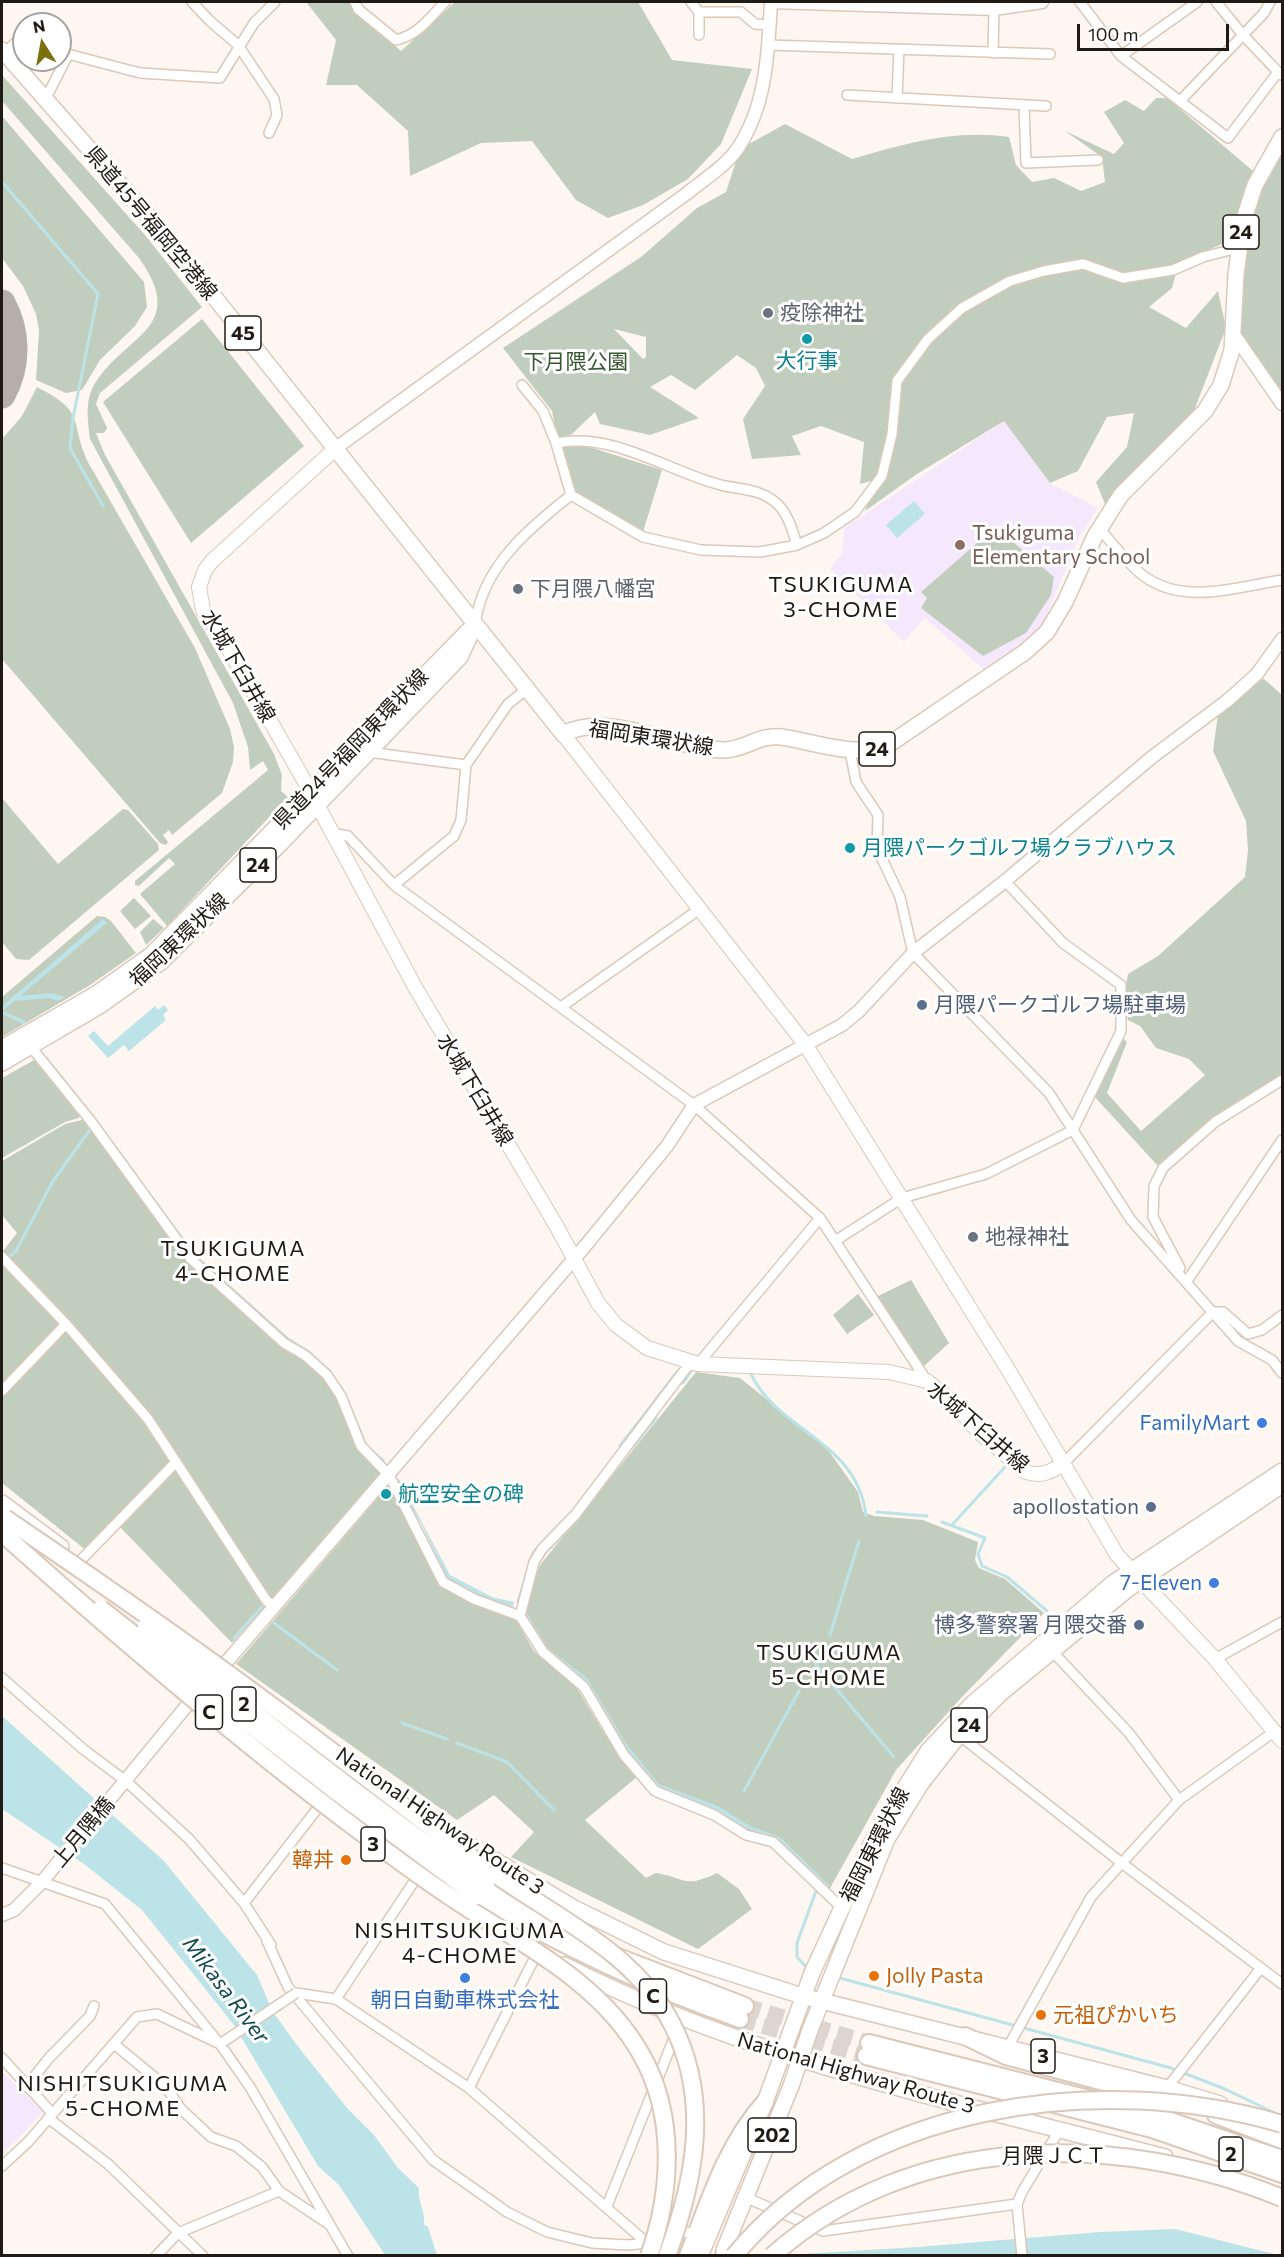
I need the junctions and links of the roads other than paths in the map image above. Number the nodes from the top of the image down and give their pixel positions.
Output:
1 (192, 2) edge
2 (275, 2) edge
3 (356, 2) edge
4 (446, 2) edge
5 (691, 2) edge
6 (771, 2) edge
7 (1042, 2) edge
8 (1080, 2) edge
9 (1197, 2) edge
10 (1216, 2) edge
11 (1270, 2) edge
12 (994, 9) junction
13 (699, 12) junction
14 (770, 25) junction
15 (699, 34) dead end
16 (1243, 35) junction
17 (238, 45) junction
18 (768, 45) junction
19 (898, 50) junction
20 (3, 51) edge
21 (993, 52) junction
22 (1050, 54) dead end
23 (72, 56) edge
24 (1121, 56) junction
25 (57, 72) edge
26 (1280, 74) edge
27 (847, 95) dead end
28 (897, 98) junction
29 (45, 100) junction
30 (1180, 101) junction
31 (1024, 105) junction
32 (1046, 106) dead end
33 (269, 133) dead end
34 (1282, 137) edge
35 (1098, 160) dead end
36 (1238, 248) junction
37 (1234, 336) junction
38 (522, 385) dead end
39 (1282, 404) edge
40 (556, 443) junction
41 (336, 448) junction
42 (571, 495) junction
43 (1099, 528) junction
44 (797, 545) junction
45 (1282, 580) edge
46 (476, 625) junction
47 (1282, 639) edge
48 (527, 689) junction
49 (563, 734) junction
50 (850, 751) junction
51 (368, 752) junction
52 (466, 765) junction
53 (314, 799) junction
54 (331, 833) junction
55 (1005, 881) junction
56 (394, 885) junction
57 (701, 908) junction
58 (913, 953) junction
59 (561, 1007) junction
60 (805, 1044) junction
61 (31, 1047) junction
62 (2, 1048) edge
63 (2, 1063) edge
64 (1282, 1080) edge
65 (694, 1105) junction
66 (1073, 1130) junction
67 (1282, 1140) edge
68 (902, 1198) junction
69 (820, 1218) junction
70 (835, 1241) junction
71 (2, 1257) edge
72 (573, 1258) junction
73 (1186, 1281) junction
74 (1213, 1312) junction
75 (1282, 1315) edge
76 (66, 1324) junction
77 (698, 1364) junction
78 (1282, 1373) edge
79 (927, 1381) junction
80 (2, 1391) edge
81 (176, 1462) junction
82 (1063, 1464) junction
83 (1282, 1471) edge
84 (389, 1475) junction
85 (1282, 1485) edge
86 (2, 1520) edge
87 (2, 1539) edge
88 (80, 1561) junction
89 (1135, 1575) junction
90 (274, 1607) junction
91 (520, 1616) junction
92 (1282, 1622) edge
93 (1052, 1651) junction
94 (1215, 1659) junction
95 (222, 1667) junction
96 (2, 1678) edge
97 (192, 1698) junction
98 (958, 1735) junction
99 (1280, 1738) edge
100 (124, 1785) junction
101 (1179, 1800) junction
102 (321, 1804) junction
103 (1123, 1864) junction
104 (2, 1868) edge
105 (417, 1877) junction
106 (43, 1880) junction
107 (244, 1903) junction
108 (843, 1909) junction
109 (2, 1914) edge
110 (267, 1941) junction
111 (540, 1953) junction
112 (1262, 1968) junction
113 (1282, 1984) edge
114 (297, 1992) junction
115 (802, 1996) junction
116 (336, 1999) junction
117 (820, 2001) junction
118 (94, 2006) dead end
119 (743, 2013) tunnel mouth
120 (681, 2019) junction
121 (792, 2028) joint
122 (810, 2030) joint
123 (964, 2036) junction
124 (222, 2043) junction
125 (114, 2044) junction
126 (1008, 2047) junction
127 (867, 2049) tunnel mouth
128 (783, 2055) junction
129 (2, 2058) edge
130 (800, 2061) junction
131 (26, 2087) junction
132 (469, 2088) junction
133 (1165, 2092) junction
134 (765, 2102) junction
135 (50, 2115) junction
136 (1282, 2124) edge
137 (1060, 2129) junction
138 (1180, 2131) junction
139 (1282, 2140) edge
140 (1282, 2159) edge
141 (2, 2166) edge
142 (1282, 2174) edge
143 (279, 2191) junction
144 (1282, 2196) edge
145 (747, 2198) junction
146 (1017, 2205) junction
147 (607, 2206) junction
148 (332, 2226) junction
149 (687, 2232) dead end
150 (178, 2233) junction
151 (730, 2239) joint
152 (648, 2249) edge
153 (156, 2256) edge
154 (203, 2256) edge
155 (348, 2256) edge
156 (667, 2256) edge
157 (688, 2256) edge
158 (700, 2256) edge
159 (723, 2256) edge
160 (734, 2256) edge
161 (772, 2256) edge
162 (1022, 2256) edge

1 - 17 street
2 - 17 street
3 - 4 street
5 - 13 street
6 - 12 street
6 - 14 street
7 - 12 street
8 - 24 street
9 - 24 street
10 - 16 street
11 - 16 street
12 - 21 street
13 - 14 street
13 - 15 street
14 - 18 street
16 - 26 street
16 - 30 street
17 - 23 street
17 - 33 street
18 - 19 street
18 - 41 street
19 - 21 street
19 - 28 street
20 - 29 main road, 県道45号福岡空港線 / 45
21 - 22 street
24 - 30 street
25 - 29 street
26 - 30 street
27 - 28 street
28 - 31 street
29 - 41 main road, 県道45号福岡空港線 / 45
31 - 32 street
31 - 35 street
34 - 36 main road, 24
36 - 37 main road, 24
36 - 44 street
37 - 39 street
37 - 43 main road, 24
38 - 40 street
40 - 42 street
40 - 44 street
41 - 46 main road, 県道45号福岡空港線 / 45
41 - 53 main road, 水城下臼井線
42 - 44 street
42 - 46 street, 福岡東環状線
43 - 45 street
43 - 50 main road, 福岡東環状線 / 24
46 - 48 main road, 福岡東環状線
46 - 51 main road, 福岡東環状線 / 24
46 - 53 main road, 県道24号福岡東環状線 / 24
47 - 55 street
48 - 49 main road, 福岡東環状線
48 - 52 street
49 - 50 main road, 福岡東環状線 / 24
49 - 57 main road, 水城下臼井線
50 - 58 street
51 - 52 street
51 - 53 main road, 福岡東環状線 / 24
52 - 56 street
53 - 54 main road, 水城下臼井線
53 - 61 main road, 福岡東環状線 / 24
53 - 62 main road, 県道24号福岡東環状線 / 24
54 - 56 street
54 - 72 main road, 水城下臼井線
55 - 58 street
55 - 66 street
56 - 59 street
57 - 59 street
57 - 60 main road, 水城下臼井線
58 - 60 street
58 - 66 street
59 - 65 street
60 - 65 street
60 - 68 main road, 水城下臼井線
61 - 63 main road, 福岡東環状線 / 24
61 - 84 street
64 - 73 street
65 - 69 street
65 - 72 street, 上月隅橋
66 - 68 street
66 - 73 street
67 - 73 street
68 - 70 street
68 - 82 main road, 水城下臼井線
69 - 70 street
69 - 77 street
70 - 79 street
71 - 76 street
72 - 77 main road, 水城下臼井線
72 - 84 street, 上月隅橋
73 - 74 street
74 - 75 street
74 - 78 street
74 - 82 street
76 - 80 street
76 - 81 street
77 - 79 main road, 水城下臼井線
77 - 91 street
79 - 82 main road, 水城下臼井線
81 - 88 street
81 - 90 street
82 - 89 main road, 水城下臼井線
83 - 89 main road, 福岡東環状線 / 24
84 - 90 street, 上月隅橋
84 - 91 street
85 - 89 main road, 福岡東環状線 / 24
86 - 88 main road, National Highway Route 3 / 3
86 - 119 highway, 2, bridge
86 - 152 highway, C, bridge
86 - 156 highway, C, bridge
87 - 97 main road, National Highway Route 3 / 3
88 - 95 main road, National Highway Route 3 / 3
89 - 93 main road, 福岡東環状線 / 24
89 - 94 main road, 水城下臼井線
89 - 108 main road, 福岡東環状線 / 24
90 - 95 street, 上月隅橋
91 - 108 street
92 - 94 street
93 - 98 main road, 福岡東環状線 / 24
93 - 101 street
94 - 99 main road, 水城下臼井線
95 - 97 street, 上月隅橋
95 - 115 main road, National Highway Route 3 / 3
96 - 100 street
97 - 100 street, 上月隅橋
97 - 102 main road, National Highway Route 3 / 3
98 - 103 street
98 - 117 main road, 福岡東環状線 / 24
99 - 101 street
100 - 106 street, 上月隅橋
100 - 107 street
101 - 103 street
102 - 105 main road, National Highway Route 3 / 3
102 - 107 street
103 - 112 street
103 - 126 street
104 - 106 street
105 - 111 main road, National Highway Route 3 / 3
105 - 116 street
106 - 109 street, 上月隅橋
106 - 124 street
107 - 110 street
108 - 115 main road, 福岡東環状線 / 24
110 - 114 street
110 - 152 street
111 - 120 main road, National Highway Route 3 / 3
111 - 132 street
112 - 113 street
112 - 133 street
114 - 116 street
114 - 124 street, bridge
115 - 117 main road, National Highway Route 3 / 3
115 - 121 main road, 福岡東環状線 / 24
116 - 132 street
117 - 122 main road, 福岡東環状線 / 24
117 - 123 main road, National Highway Route 3 / 3
118 - 131 street
120 - 128 main road, National Highway Route 3 / 3
120 - 147 street
121 - 128 main road, 202
122 - 130 main road, 202
123 - 126 main road, National Highway Route 3 / 3
123 - 133 highway
124 - 125 street
124 - 148 street
125 - 135 street
125 - 143 street
126 - 133 main road, National Highway Route 3 / 3
127 - 138 highway, 2
128 - 130 main road, National Highway Route 3 / 3
128 - 134 main road, 202
129 - 131 street
130 - 137 main road, National Highway Route 3 / 3
130 - 145 main road, 202
131 - 135 street
132 - 147 street
133 - 136 main road, National Highway Route 3 / 3
133 - 139 highway, bridge
134 - 157 highway
134 - 158 main road, 202
135 - 141 street
135 - 150 street
136 - 160 highway, bridge
137 - 144 main road, National Highway Route 3 / 3
137 - 146 street
138 - 140 highway, 2
138 - 142 highway, 2
143 - 148 street
143 - 150 street
144 - 161 highway, 月隈ＪＣＴ, bridge
145 - 146 street
145 - 151 main road, 202
146 - 162 street
147 - 152 street
148 - 155 street
149 - 152 street
150 - 153 street
150 - 154 street
151 - 159 highway

